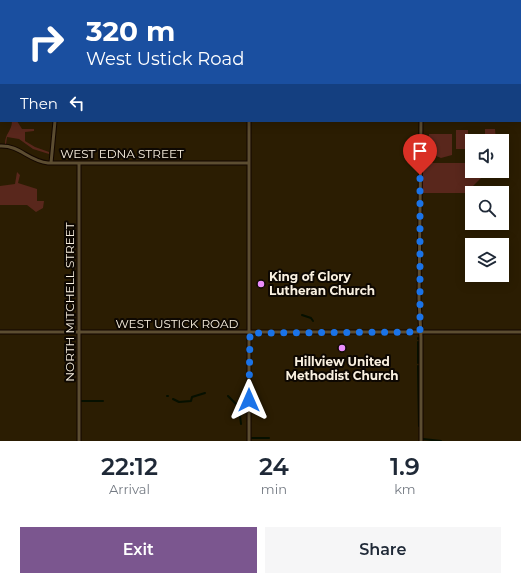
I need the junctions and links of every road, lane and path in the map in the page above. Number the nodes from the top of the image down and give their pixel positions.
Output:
1 (55, 122) edge
2 (249, 122) edge
3 (421, 122) edge
4 (0, 146) edge
5 (51, 163) junction
6 (79, 163) junction
7 (249, 163) junction
8 (0, 332) edge
9 (420, 332) junction
10 (521, 332) edge
11 (78, 333) junction
12 (250, 333) junction
13 (79, 441) edge
14 (249, 441) edge
15 (421, 441) edge

1 - 5 main road
2 - 7 main road
3 - 9 main road
4 - 5 main road, WEST EDNA STREET
5 - 6 main road, WEST EDNA STREET
6 - 7 main road, WEST EDNA STREET
6 - 11 main road, NORTH MITCHELL STREET
7 - 12 main road
8 - 11 main road, WEST USTICK ROAD
9 - 10 main road, WEST USTICK ROAD
9 - 12 main road, WEST USTICK ROAD
9 - 15 main road
11 - 12 main road, WEST USTICK ROAD
11 - 13 main road, NORTH MITCHELL STREET
12 - 14 main road

